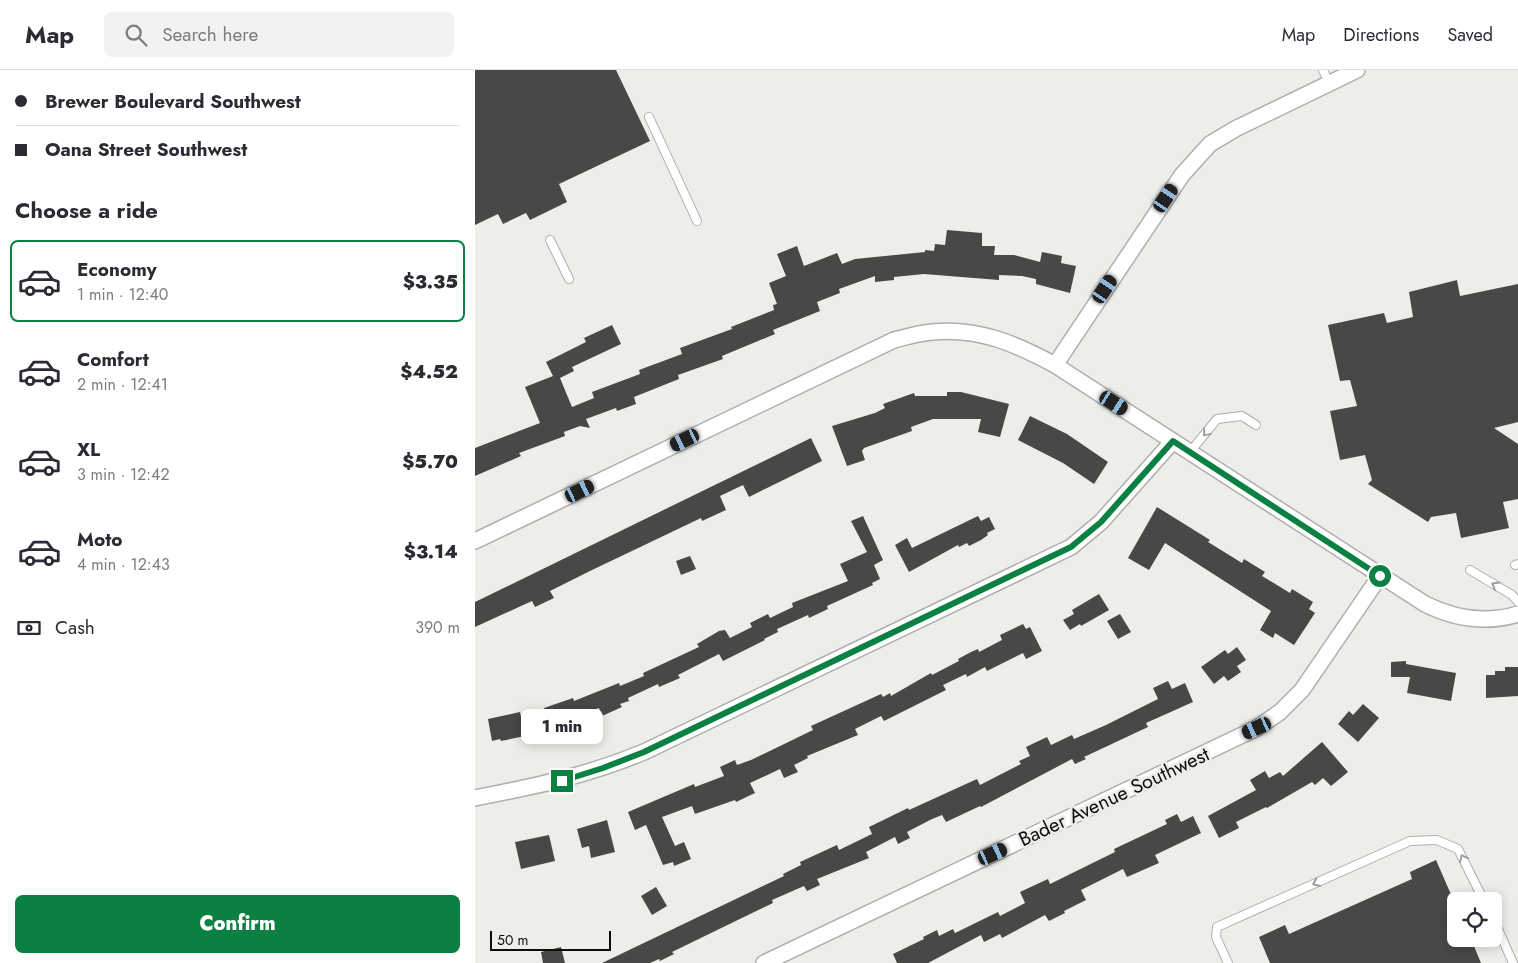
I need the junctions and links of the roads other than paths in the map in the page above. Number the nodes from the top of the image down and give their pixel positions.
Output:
1 (1357, 70) edge
2 (1326, 77) edge
3 (649, 116) dead end
4 (697, 221) dead end
5 (550, 240) dead end
6 (569, 280) dead end
7 (1055, 365) junction
8 (1256, 425) dead end
9 (1173, 441) junction
10 (1190, 452) junction
11 (475, 541) edge
12 (1470, 570) dead end
13 (1380, 576) junction
14 (1518, 602) edge
15 (1518, 614) edge
16 (475, 798) edge
17 (1480, 892) edge
18 (1502, 938) edge
19 (765, 963) edge
20 (1228, 963) edge
21 (1513, 963) edge

1 - 2 street
2 - 7 street
3 - 4 lane
5 - 6 lane
7 - 9 street
7 - 11 street
8 -> 10 lane
9 - 10 street
9 - 16 street
10 - 13 street
14 -> 12 lane
13 - 15 street
13 - 19 street, Bader Avenue Southwest
17 -> 20 lane
18 - 21 lane

